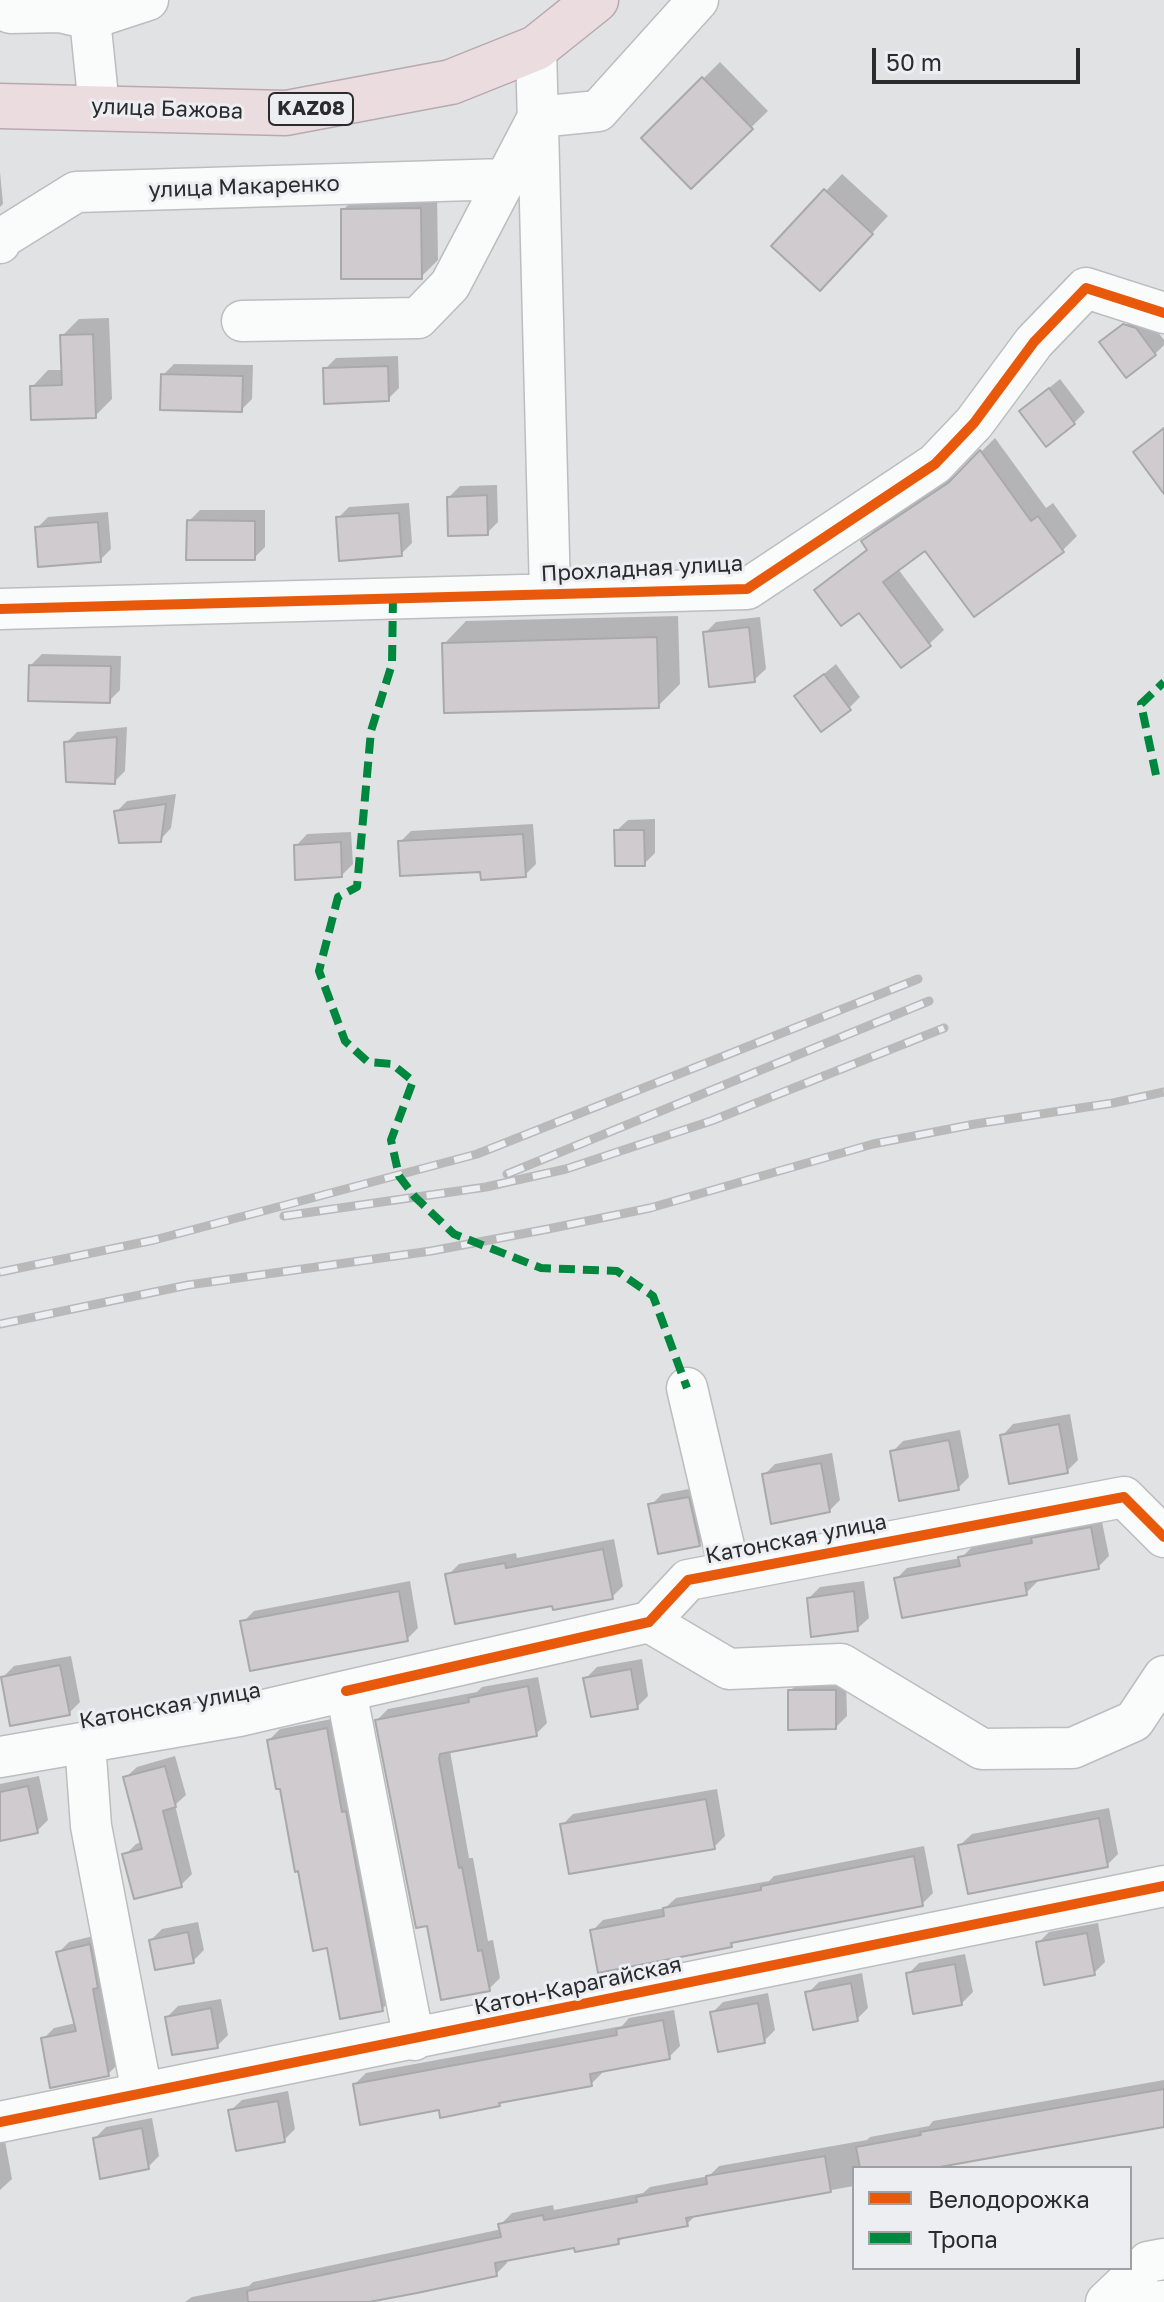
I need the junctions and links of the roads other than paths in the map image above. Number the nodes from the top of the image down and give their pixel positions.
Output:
1 (148, 0) edge
2 (596, 0) edge
3 (698, 0) edge
4 (0, 7) edge
5 (85, 10) edge
6 (536, 48) junction
7 (0, 106) edge
8 (99, 107) junction
9 (538, 117) junction
10 (505, 179) junction
11 (0, 243) edge
12 (1164, 313) edge
13 (242, 321) dead end
14 (550, 593) junction
15 (0, 609) edge
16 (687, 1388) dead end
17 (1164, 1537) edge
18 (730, 1572) junction
19 (649, 1622) junction
20 (1164, 1676) edge
21 (346, 1691) junction
22 (85, 1743) junction
23 (0, 1757) edge
24 (1164, 1886) edge
25 (414, 2040) junction
26 (142, 2093) junction
27 (0, 2122) edge
28 (1164, 2259) edge
29 (1164, 2301) edge
30 (1106, 2302) edge
31 (1150, 2302) edge

1 - 5 street
2 - 6 highway, улица Бажова / KAZ08
3 - 9 street
4 - 5 street
5 - 8 street
6 - 8 highway, улица Бажова / KAZ08
6 - 9 street, Прохладная улица
7 - 8 highway, улица Бажова / KAZ08
9 - 10 street
9 - 14 street, Прохладная улица
10 - 11 street, улица Макаренко
10 - 13 street
12 - 14 street, Прохладная улица
14 - 15 street, Прохладная улица
16 - 18 street
17 - 18 street, Катонская улица
18 - 19 street, Катонская улица
19 - 20 street
19 - 21 street, Катонская улица
21 - 22 street, Катонская улица
21 - 25 street
22 - 23 street, Катонская улица
22 - 26 street, Катонская улица
24 - 25 street, Катон-Карагайская
25 - 26 street, Катон-Карагайская
26 - 27 street, Катон-Карагайская
28 - 30 street
29 - 31 street

